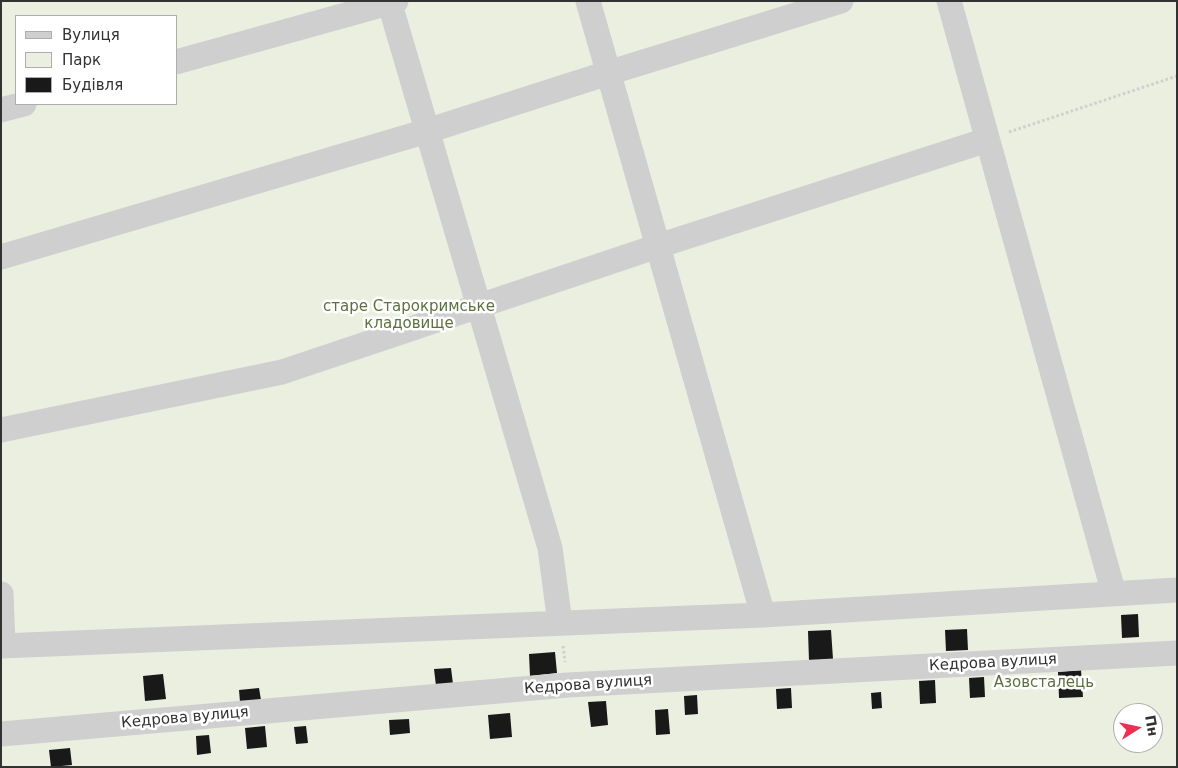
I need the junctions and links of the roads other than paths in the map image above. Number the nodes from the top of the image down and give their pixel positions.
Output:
1 (588, 1) edge
2 (841, 1) edge
3 (949, 1) edge
4 (392, 2) edge
5 (178, 61) edge
6 (608, 73) junction
7 (20, 105) edge
8 (1, 110) edge
9 (427, 131) junction
10 (987, 140) junction
11 (658, 246) junction
12 (1, 257) edge
13 (479, 305) junction
14 (1, 430) edge
15 (1177, 590) edge
16 (1, 594) edge
17 (1114, 594) junction
18 (763, 615) junction
19 (560, 623) junction
20 (2, 646) edge
21 (1177, 653) edge
22 (1, 734) edge

1 - 6 street
2 - 6 street
3 - 10 street
4 - 5 street
4 - 9 street
6 - 9 street
6 - 11 street
7 - 8 street
9 - 12 street
9 - 13 street
10 - 11 street
10 - 17 street
11 - 13 street
11 - 18 street
13 - 14 street
13 - 19 street
15 - 17 street
16 - 20 street
17 - 18 street
18 - 19 street
19 - 20 street
21 - 22 street, Кедрова вулиця

